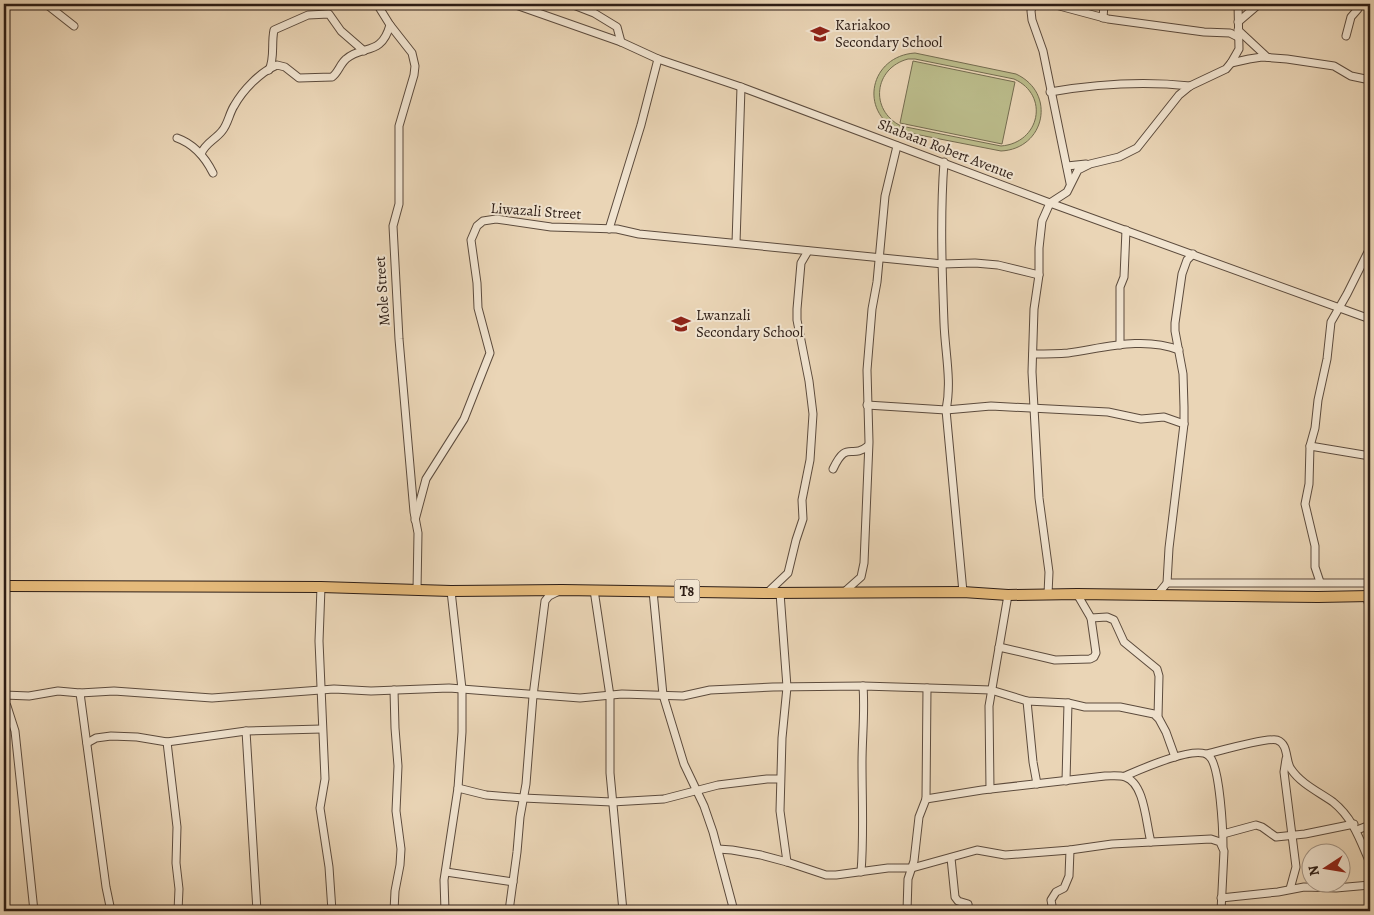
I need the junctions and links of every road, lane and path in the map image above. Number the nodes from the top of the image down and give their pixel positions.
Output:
1 (46, 4) edge
2 (377, 4) edge
3 (513, 4) edge
4 (571, 4) edge
5 (1033, 4) edge
6 (1052, 4) edge
7 (1104, 4) edge
8 (1238, 4) edge
9 (1259, 4) edge
10 (1358, 4) edge
11 (1103, 18) junction
12 (1238, 22) junction
13 (390, 25) junction
14 (74, 26) dead end
15 (1238, 34) junction
16 (1346, 36) dead end
17 (621, 42) junction
18 (364, 51) junction
19 (1267, 57) junction
20 (658, 59) junction
21 (1231, 64) junction
22 (269, 70) junction
23 (1370, 80) edge
24 (1190, 86) junction
25 (741, 87) junction
26 (1050, 92) junction
27 (176, 138) dead end
28 (897, 146) junction
29 (201, 154) junction
30 (944, 162) junction
31 (1090, 164) junction
32 (1066, 166) junction
33 (213, 174) dead end
34 (1070, 184) junction
35 (1050, 203) junction
36 (609, 229) junction
37 (1126, 230) junction
38 (736, 243) junction
39 (1370, 248) edge
40 (808, 251) junction
41 (1193, 254) junction
42 (879, 257) junction
43 (943, 264) junction
44 (1039, 275) junction
45 (1339, 308) junction
46 (1370, 320) edge
47 (1120, 345) junction
48 (1179, 350) junction
49 (1033, 354) junction
50 (867, 405) junction
51 (1034, 408) junction
52 (946, 410) junction
53 (1184, 424) junction
54 (868, 446) junction
55 (1310, 446) junction
56 (1370, 456) edge
57 (833, 469) dead end
58 (415, 520) junction
59 (1320, 582) junction
60 (1167, 583) junction
61 (1370, 583) edge
62 (4, 586) edge
63 (321, 587) junction
64 (417, 590) junction
65 (562, 590) junction
66 (594, 590) junction
67 (452, 591) junction
68 (653, 591) junction
69 (780, 592) junction
70 (963, 592) junction
71 (767, 593) junction
72 (842, 593) junction
73 (1048, 594) junction
74 (1078, 594) junction
75 (1158, 594) junction
76 (1008, 595) junction
77 (1368, 596) edge
78 (1370, 608) edge
79 (1091, 618) junction
80 (999, 647) junction
81 (863, 686) junction
82 (788, 687) junction
83 (927, 688) junction
84 (462, 689) junction
85 (322, 690) junction
86 (394, 690) junction
87 (991, 690) junction
88 (80, 693) junction
89 (4, 695) edge
90 (663, 695) junction
91 (533, 696) junction
92 (610, 696) junction
93 (4, 701) edge
94 (1027, 701) junction
95 (1068, 703) junction
96 (1158, 717) junction
97 (322, 729) junction
98 (246, 731) junction
99 (167, 742) junction
100 (87, 744) junction
101 (1207, 754) junction
102 (1287, 755) junction
103 (1174, 757) junction
104 (1125, 776) junction
105 (780, 779) junction
106 (1066, 781) junction
107 (1037, 784) junction
108 (458, 788) junction
109 (990, 789) junction
110 (697, 792) junction
111 (523, 798) junction
112 (926, 799) junction
113 (612, 802) junction
114 (1370, 825) edge
115 (1355, 827) junction
116 (1223, 834) junction
117 (1292, 835) junction
118 (1151, 842) junction
119 (1223, 847) junction
120 (718, 849) junction
121 (1070, 850) junction
122 (951, 858) junction
123 (787, 862) junction
124 (1370, 863) edge
125 (912, 868) junction
126 (446, 872) junction
127 (861, 872) junction
128 (513, 882) junction
129 (1370, 885) edge
130 (1290, 889) junction
131 (1221, 898) junction
132 (34, 911) edge
133 (111, 911) edge
134 (178, 911) edge
135 (257, 911) edge
136 (332, 911) edge
137 (394, 911) edge
138 (445, 911) edge
139 (509, 911) edge
140 (622, 911) edge
141 (734, 911) edge
142 (907, 911) edge
143 (969, 911) edge
144 (1053, 911) edge
145 (1221, 911) edge

1 - 14 street
2 - 13 street, Mole Street
3 - 17 street, Shabaan Robert Avenue
4 - 17 street
5 - 26 street
6 - 11 street
7 - 11 street
8 - 12 street
9 - 12 street
10 - 16 street
11 - 15 street
12 - 15 street
13 - 18 street
13 - 58 street, Mole Street
15 - 19 street
15 - 21 street
17 - 20 street, Shabaan Robert Avenue
18 - 22 street
18 - 22 street
19 - 21 street
19 - 23 street
20 - 25 street, Shabaan Robert Avenue
20 - 36 street
21 - 24 street
22 - 29 street
24 - 26 street
24 - 31 street
25 - 28 street, Shabaan Robert Avenue
25 - 38 street
26 - 32 street
27 - 29 street
28 - 30 street, Shabaan Robert Avenue
28 - 42 street
29 - 33 street
30 - 35 street, Shabaan Robert Avenue
30 - 43 street
31 - 32 street
31 - 34 street
32 - 34 street
34 - 35 street
35 - 37 street, Shabaan Robert Avenue
35 - 44 street
36 - 38 street, Liwazali Street
36 - 58 street, Liwazali Street
37 - 41 street, Shabaan Robert Avenue
37 - 47 street
38 - 40 street, Liwazali Street
39 - 45 street
40 - 42 street, Liwazali Street
40 - 71 street
41 - 45 street, Shabaan Robert Avenue
41 - 48 street
42 - 43 street, Liwazali Street
42 - 50 street
43 - 44 street, Liwazali Street
43 - 52 street
44 - 49 street
45 - 46 street, Shabaan Robert Avenue
45 - 55 street
47 - 48 street
47 - 49 street
48 - 53 street
49 - 51 street
50 - 52 street
50 - 54 street
51 - 52 street
51 - 53 street
51 - 73 street
52 - 70 street
53 - 60 street
54 - 57 street
54 - 72 street
55 - 56 street
55 - 59 street
58 - 64 street, Mole Street
59 - 60 street
59 - 61 street
60 - 75 street
62 - 63 highway, T8
63 - 64 highway, T8
63 - 85 street
64 - 67 highway, T8
65 - 66 highway, T8
65 - 67 highway, T8
65 - 91 street
66 - 68 highway, T8
66 - 92 street
67 - 84 street
68 - 71 highway, T8
68 - 90 street
69 - 71 highway, T8
69 - 72 highway, T8
69 - 82 street
70 - 72 highway, T8
70 - 76 highway, T8
73 - 74 highway, T8
73 - 76 highway, T8
74 - 75 highway, T8
74 - 79 street
75 - 77 highway, T8
76 - 80 street
77 - 78 street
79 - 80 street
79 - 96 street
80 - 87 street
81 - 82 street
81 - 83 street
81 - 127 street
82 - 90 street
82 - 105 street
83 - 87 street
83 - 112 street
84 - 86 street
84 - 91 street
84 - 108 street
85 - 86 street
85 - 88 street
85 - 97 street
86 - 137 street
87 - 94 street
87 - 109 street
88 - 89 street
88 - 100 street
90 - 92 street
90 - 110 street
91 - 92 street
91 - 111 street
92 - 113 street
93 - 132 street
94 - 95 street
94 - 107 street
95 - 96 street
95 - 106 street
96 - 103 street
97 - 98 street
97 - 136 street
98 - 99 street
98 - 135 street
99 - 100 street
99 - 134 street
100 - 133 street
101 - 102 street
101 - 103 street
101 - 116 street
102 - 115 street
102 - 117 street
103 - 104 street
104 - 106 street
104 - 118 street
105 - 110 street
105 - 123 street
106 - 107 street
107 - 109 street
108 - 111 street
108 - 126 street
109 - 112 street
110 - 113 street
110 - 120 street
111 - 113 street
111 - 128 street
112 - 125 street
113 - 140 street
114 - 115 street
115 - 117 street
115 - 124 street
116 - 117 street
116 - 119 street
117 - 130 street
118 - 119 street
118 - 121 street
119 - 131 street
120 - 123 street
120 - 141 street
121 - 122 street
121 - 144 street
122 - 125 street
122 - 143 street
123 - 127 street
125 - 127 street
125 - 142 street
126 - 128 street
126 - 138 street
128 - 139 street
129 - 130 street
130 - 131 street
131 - 145 street

